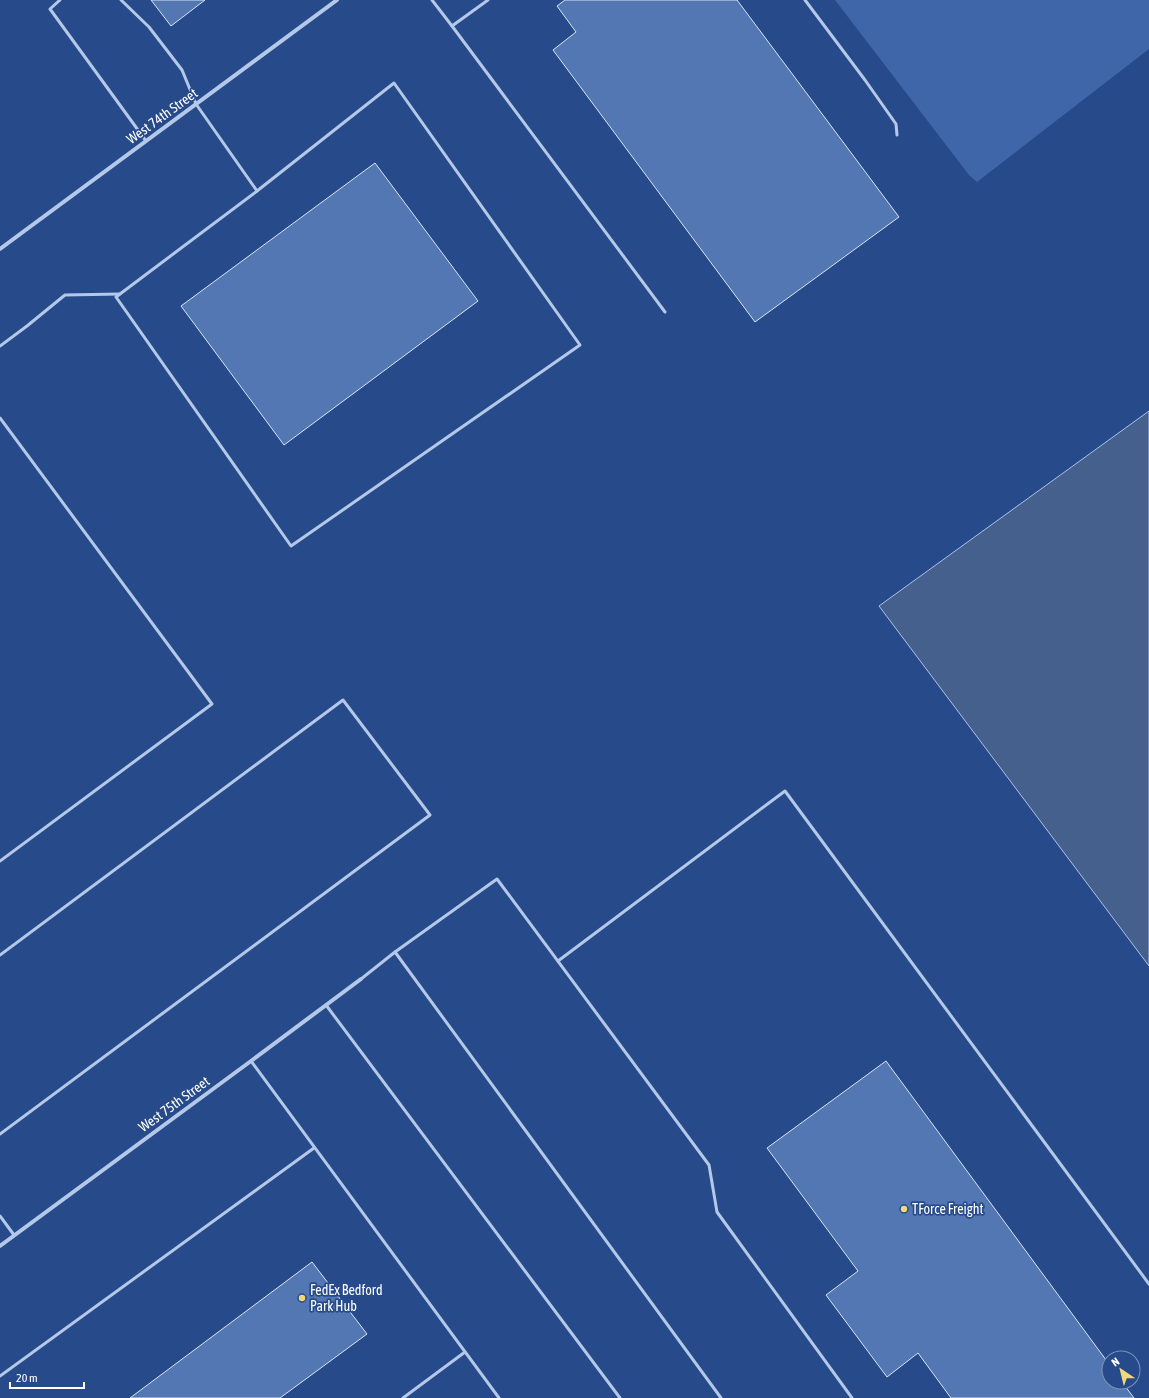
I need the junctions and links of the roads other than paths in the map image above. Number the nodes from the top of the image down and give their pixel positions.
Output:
1 (60, 0) edge
2 (121, 0) edge
3 (337, 0) edge
4 (432, 0) edge
5 (488, 0) edge
6 (804, 0) edge
7 (452, 26) junction
8 (196, 104) junction
9 (897, 135) dead end
10 (146, 141) junction
11 (257, 191) junction
12 (0, 249) edge
13 (121, 294) junction
14 (665, 312) dead end
15 (0, 346) edge
16 (0, 418) edge
17 (0, 861) edge
18 (395, 952) junction
19 (0, 955) edge
20 (558, 961) junction
21 (361, 979) joint
22 (326, 1005) junction
23 (251, 1061) junction
24 (0, 1134) edge
25 (314, 1148) junction
26 (0, 1216) edge
27 (14, 1235) junction
28 (0, 1246) edge
29 (1149, 1284) edge
30 (465, 1352) junction
31 (0, 1376) edge
32 (403, 1398) edge
33 (499, 1398) edge
34 (620, 1398) edge
35 (721, 1398) edge
36 (852, 1398) edge

1 - 10 lane
2 - 8 lane
3 - 8 street, West 74th Street
4 - 7 lane
5 - 7 lane
6 - 9 lane
7 - 14 lane
8 - 10 street, West 74th Street
8 - 11 lane
10 - 12 street, West 74th Street
11 - 13 lane
11 - 13 lane
13 - 15 lane
16 - 17 lane
18 - 20 lane
18 - 21 lane
18 - 35 lane
19 - 24 lane
20 - 29 lane
20 - 36 lane
21 - 22 street, West 75th Street
22 - 23 street, West 75th Street
22 - 34 lane
23 - 25 lane
23 - 27 street, West 75th Street
25 - 30 lane
25 - 31 lane
26 - 27 lane
27 - 28 street, West 75th Street
30 - 32 lane
30 - 33 lane

